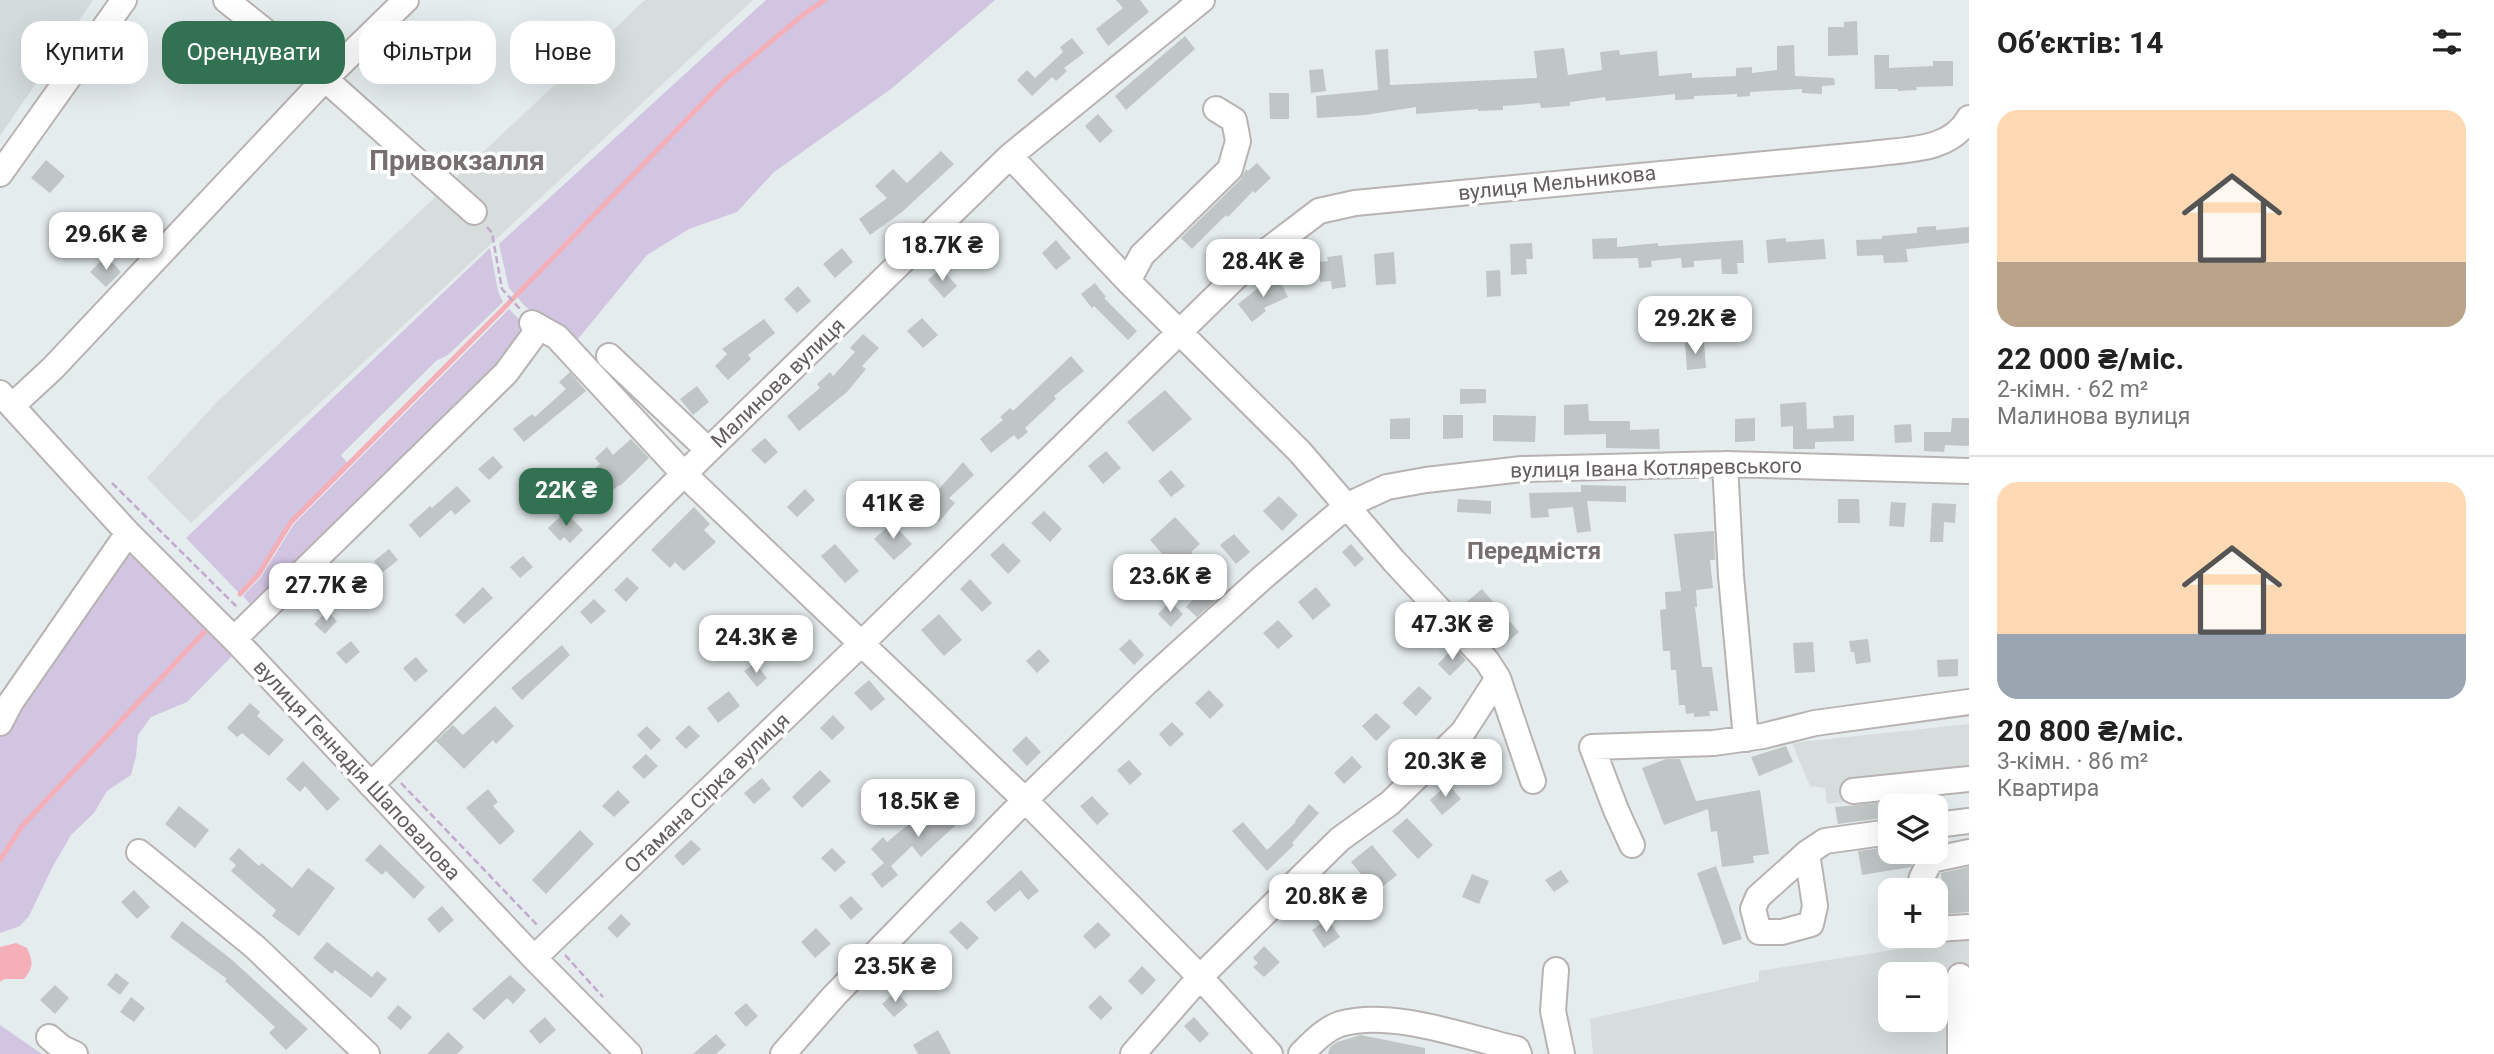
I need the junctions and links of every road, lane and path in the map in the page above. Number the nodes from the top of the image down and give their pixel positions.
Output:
1 (124, 0) edge
2 (226, 0) edge
3 (406, 0) edge
4 (1202, 0) edge
5 (252, 21) edge
6 (345, 59) edge
7 (320, 84) edge
8 (331, 84) edge
9 (1216, 109) dead end
10 (1969, 118) edge
11 (1010, 156) junction
12 (0, 174) edge
13 (474, 212) joint
14 (1128, 281) junction
15 (515, 304) dead end
16 (1179, 332) junction
17 (609, 356) dead end
18 (6, 400) edge
19 (709, 450) junction
20 (1725, 464) junction
21 (1969, 471) edge
22 (684, 474) junction
23 (1348, 505) junction
24 (128, 533) junction
25 (226, 595) dead end
26 (240, 629) junction
27 (861, 644) junction
28 (1498, 678) junction
29 (1969, 702) edge
30 (0, 723) edge
31 (1746, 738) junction
32 (379, 777) junction
33 (1969, 779) edge
34 (1533, 781) dead end
35 (1853, 791) dead end
36 (1025, 800) junction
37 (1969, 821) edge
38 (1948, 824) edge
39 (1878, 834) edge
40 (1632, 845) dead end
41 (139, 852) dead end
42 (1969, 852) edge
43 (1807, 853) dead end
44 (1922, 878) edge
45 (1969, 927) edge
46 (1948, 928) edge
47 (552, 940) junction
48 (534, 958) junction
49 (1556, 970) dead end
50 (1960, 976) dead end
51 (1200, 977) junction
52 (608, 1002) dead end
53 (49, 1037) dead end
54 (75, 1054) edge
55 (367, 1054) edge
56 (629, 1054) edge
57 (783, 1054) edge
58 (1133, 1054) edge
59 (1270, 1054) edge
60 (1301, 1054) edge
61 (1519, 1054) edge
62 (1562, 1054) edge
63 (1960, 1054) edge

1 - 12 street
2 - 5 street
3 - 6 street
4 - 11 street, Малинова вулиця
7 - 18 street
8 - 13 street
9 - 14 street
10 - 16 street, вулиця Мельникова
11 - 14 street
11 - 19 street, Малинова вулиця
13 - 15 path
14 - 16 street
16 - 23 street
16 - 27 street, Отамана Сірка вулиця
17 - 19 street
18 - 24 street, вулиця Геннадія Шаповалова
19 - 22 street, Малинова вулиця
20 - 21 street, вулиця Івана Котляревського
20 - 23 street, вулиця Івана Котляревського
20 - 31 street
22 - 26 street
22 - 27 street
22 - 32 street, Малинова вулиця
23 - 28 street
23 - 36 street, вулиця Івана Котляревського
24 - 26 street, вулиця Геннадія Шаповалова
24 - 30 street
25 - 26 path
26 - 32 street, вулиця Геннадія Шаповалова
27 - 36 street
27 - 47 street, Отамана Сірка вулиця
28 - 34 street
28 - 51 street
29 - 31 street
31 - 40 street
32 - 47 path
32 - 48 street, вулиця Геннадія Шаповалова
33 - 35 street
36 - 51 street
36 - 57 street, вулиця Івана Котляревського
37 - 38 street
39 - 43 street
41 - 55 street
42 - 44 street
45 - 46 street
47 - 48 street, Отамана Сірка вулиця
47 - 52 path
48 - 56 street, вулиця Геннадія Шаповалова
49 - 62 street
50 - 63 street
51 - 58 street
51 - 59 street
53 - 54 street
60 - 61 street

